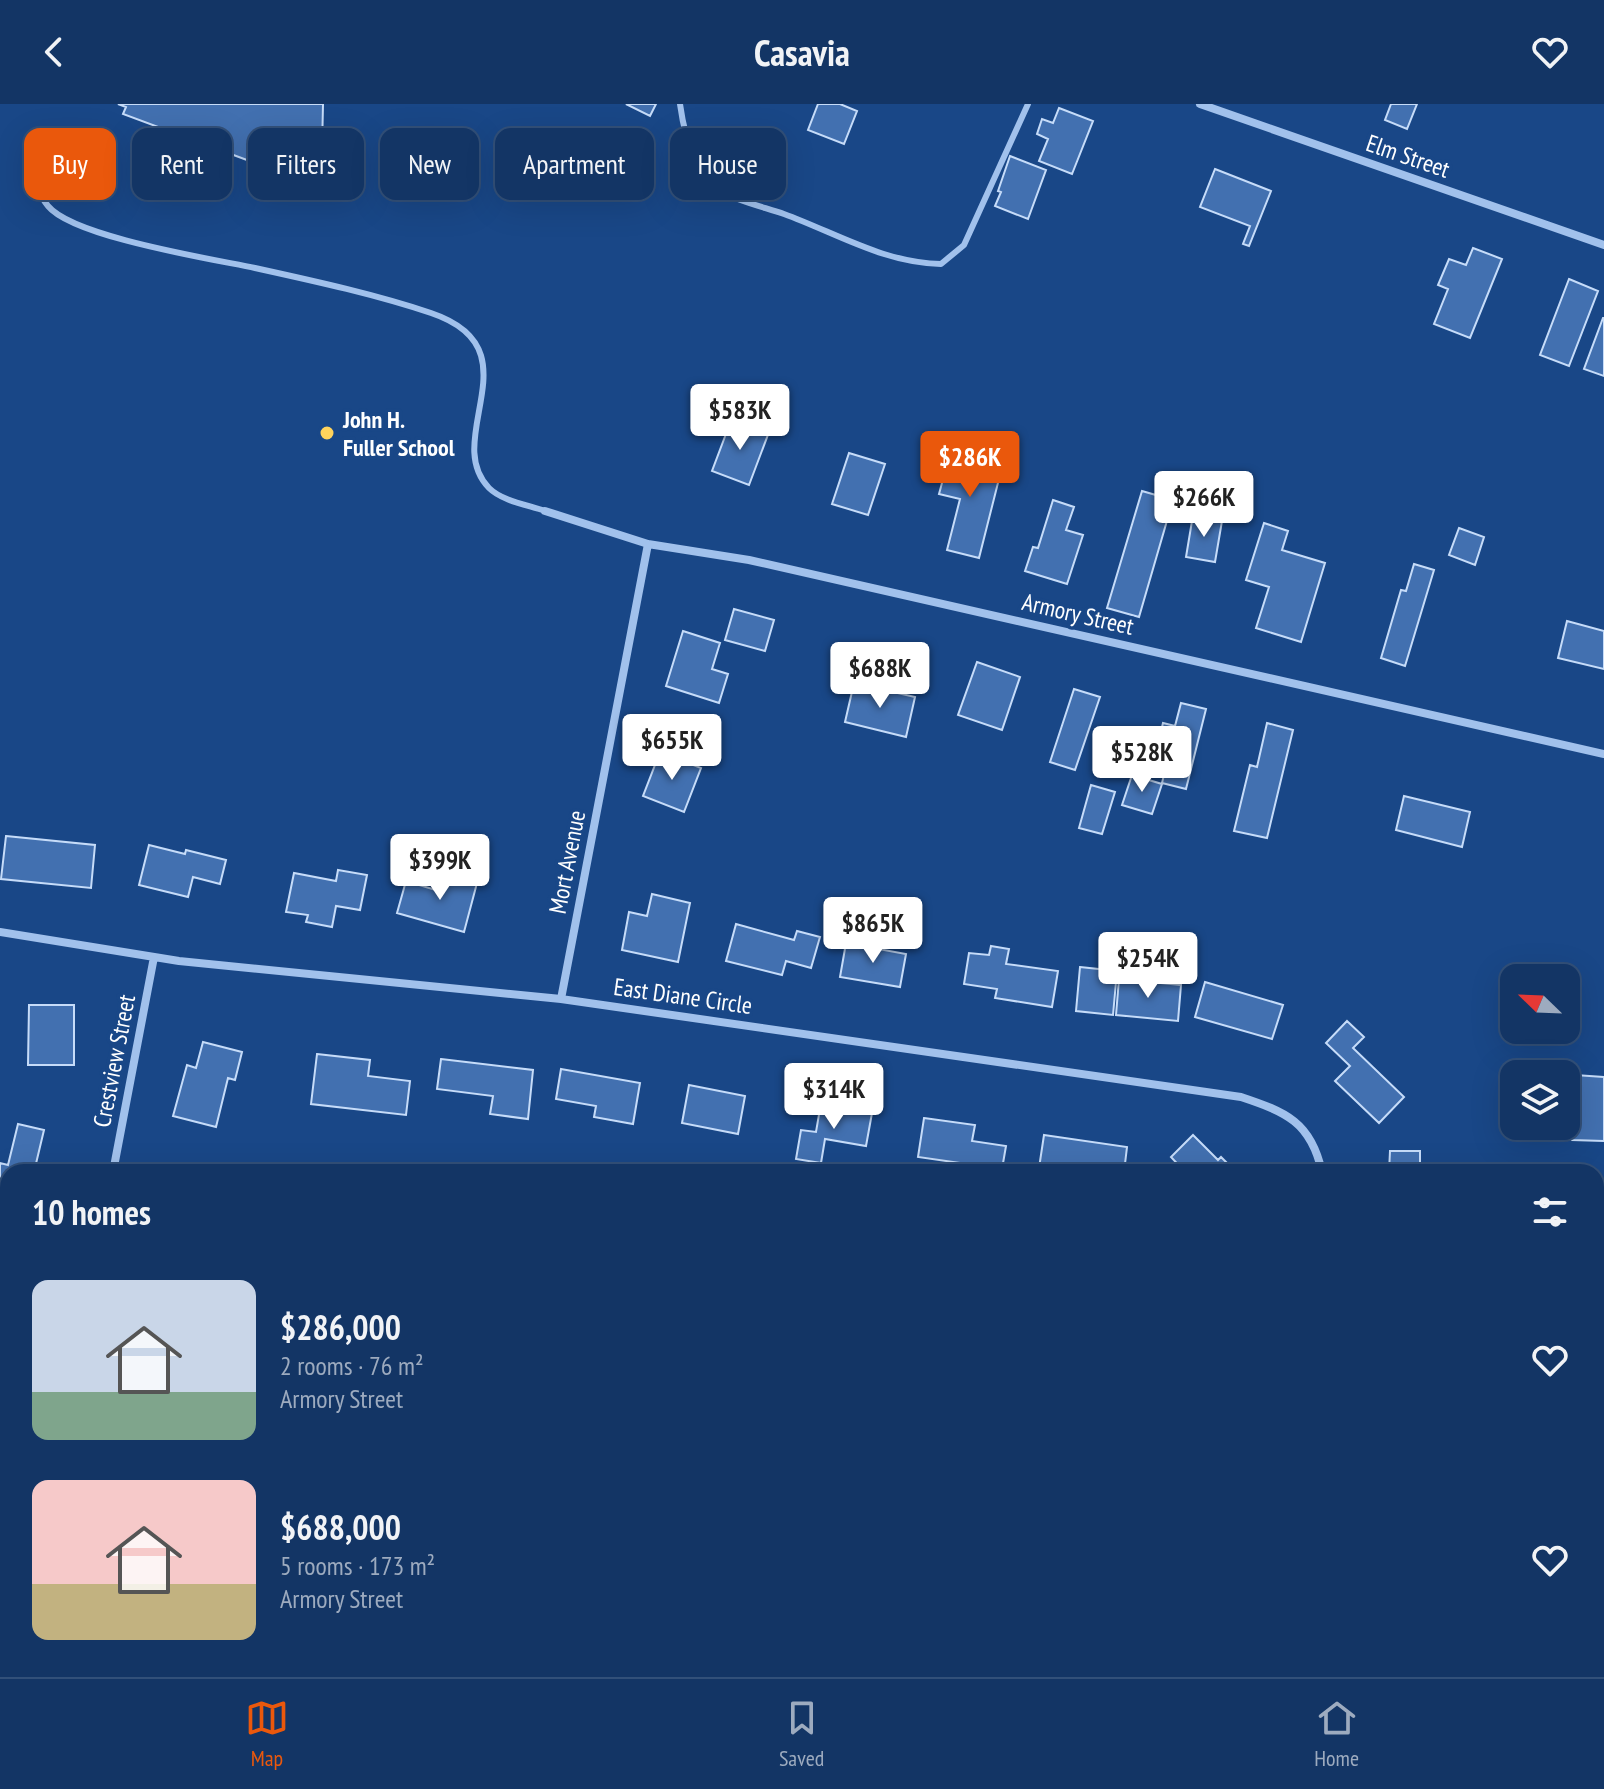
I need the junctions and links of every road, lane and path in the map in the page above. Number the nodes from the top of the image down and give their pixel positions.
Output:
1 (680, 104) edge
2 (1028, 104) edge
3 (1200, 104) edge
4 (46, 200) edge
5 (1604, 245) edge
6 (545, 511) joint
7 (648, 544) junction
8 (1604, 754) edge
9 (0, 932) edge
10 (154, 957) junction
11 (561, 999) junction
12 (115, 1164) edge
13 (1320, 1164) edge

1 - 2 lane
3 - 5 street, Elm Street
4 - 6 lane
6 - 7 street, Armory Street
7 - 8 street, Armory Street
7 - 11 street, Mort Avenue
9 - 10 street, East Diane Circle
10 - 11 street, East Diane Circle
10 - 12 street, Crestview Street
11 - 13 street, East Diane Circle

